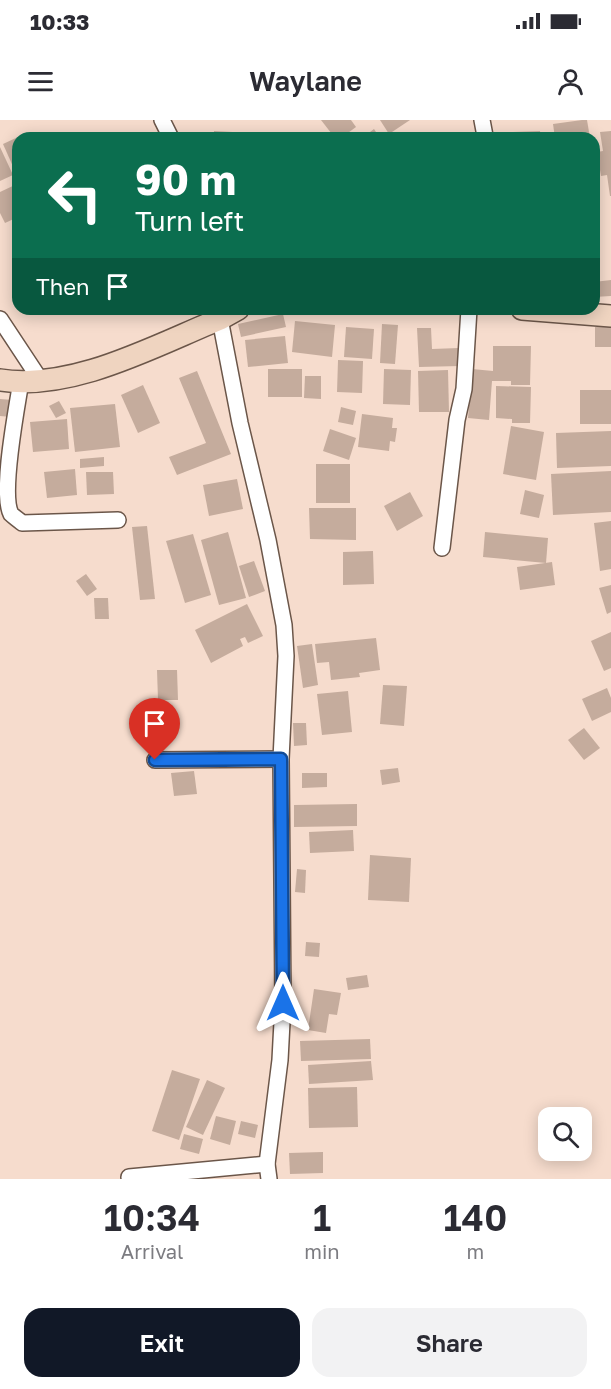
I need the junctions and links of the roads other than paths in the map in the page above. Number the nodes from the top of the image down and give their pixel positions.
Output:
1 (227, 315) edge
2 (229, 315) edge
3 (469, 315) edge
4 (0, 319) edge
5 (0, 381) edge
6 (31, 381) junction
7 (118, 520) dead end
8 (442, 548) dead end
9 (281, 759) junction
10 (155, 760) dead end
11 (268, 1172) edge
12 (129, 1177) dead end

1 - 6 street
2 - 9 street
3 - 8 street
4 - 6 street
5 - 6 street
6 - 7 street
9 - 10 street
9 - 11 street
11 - 12 street

